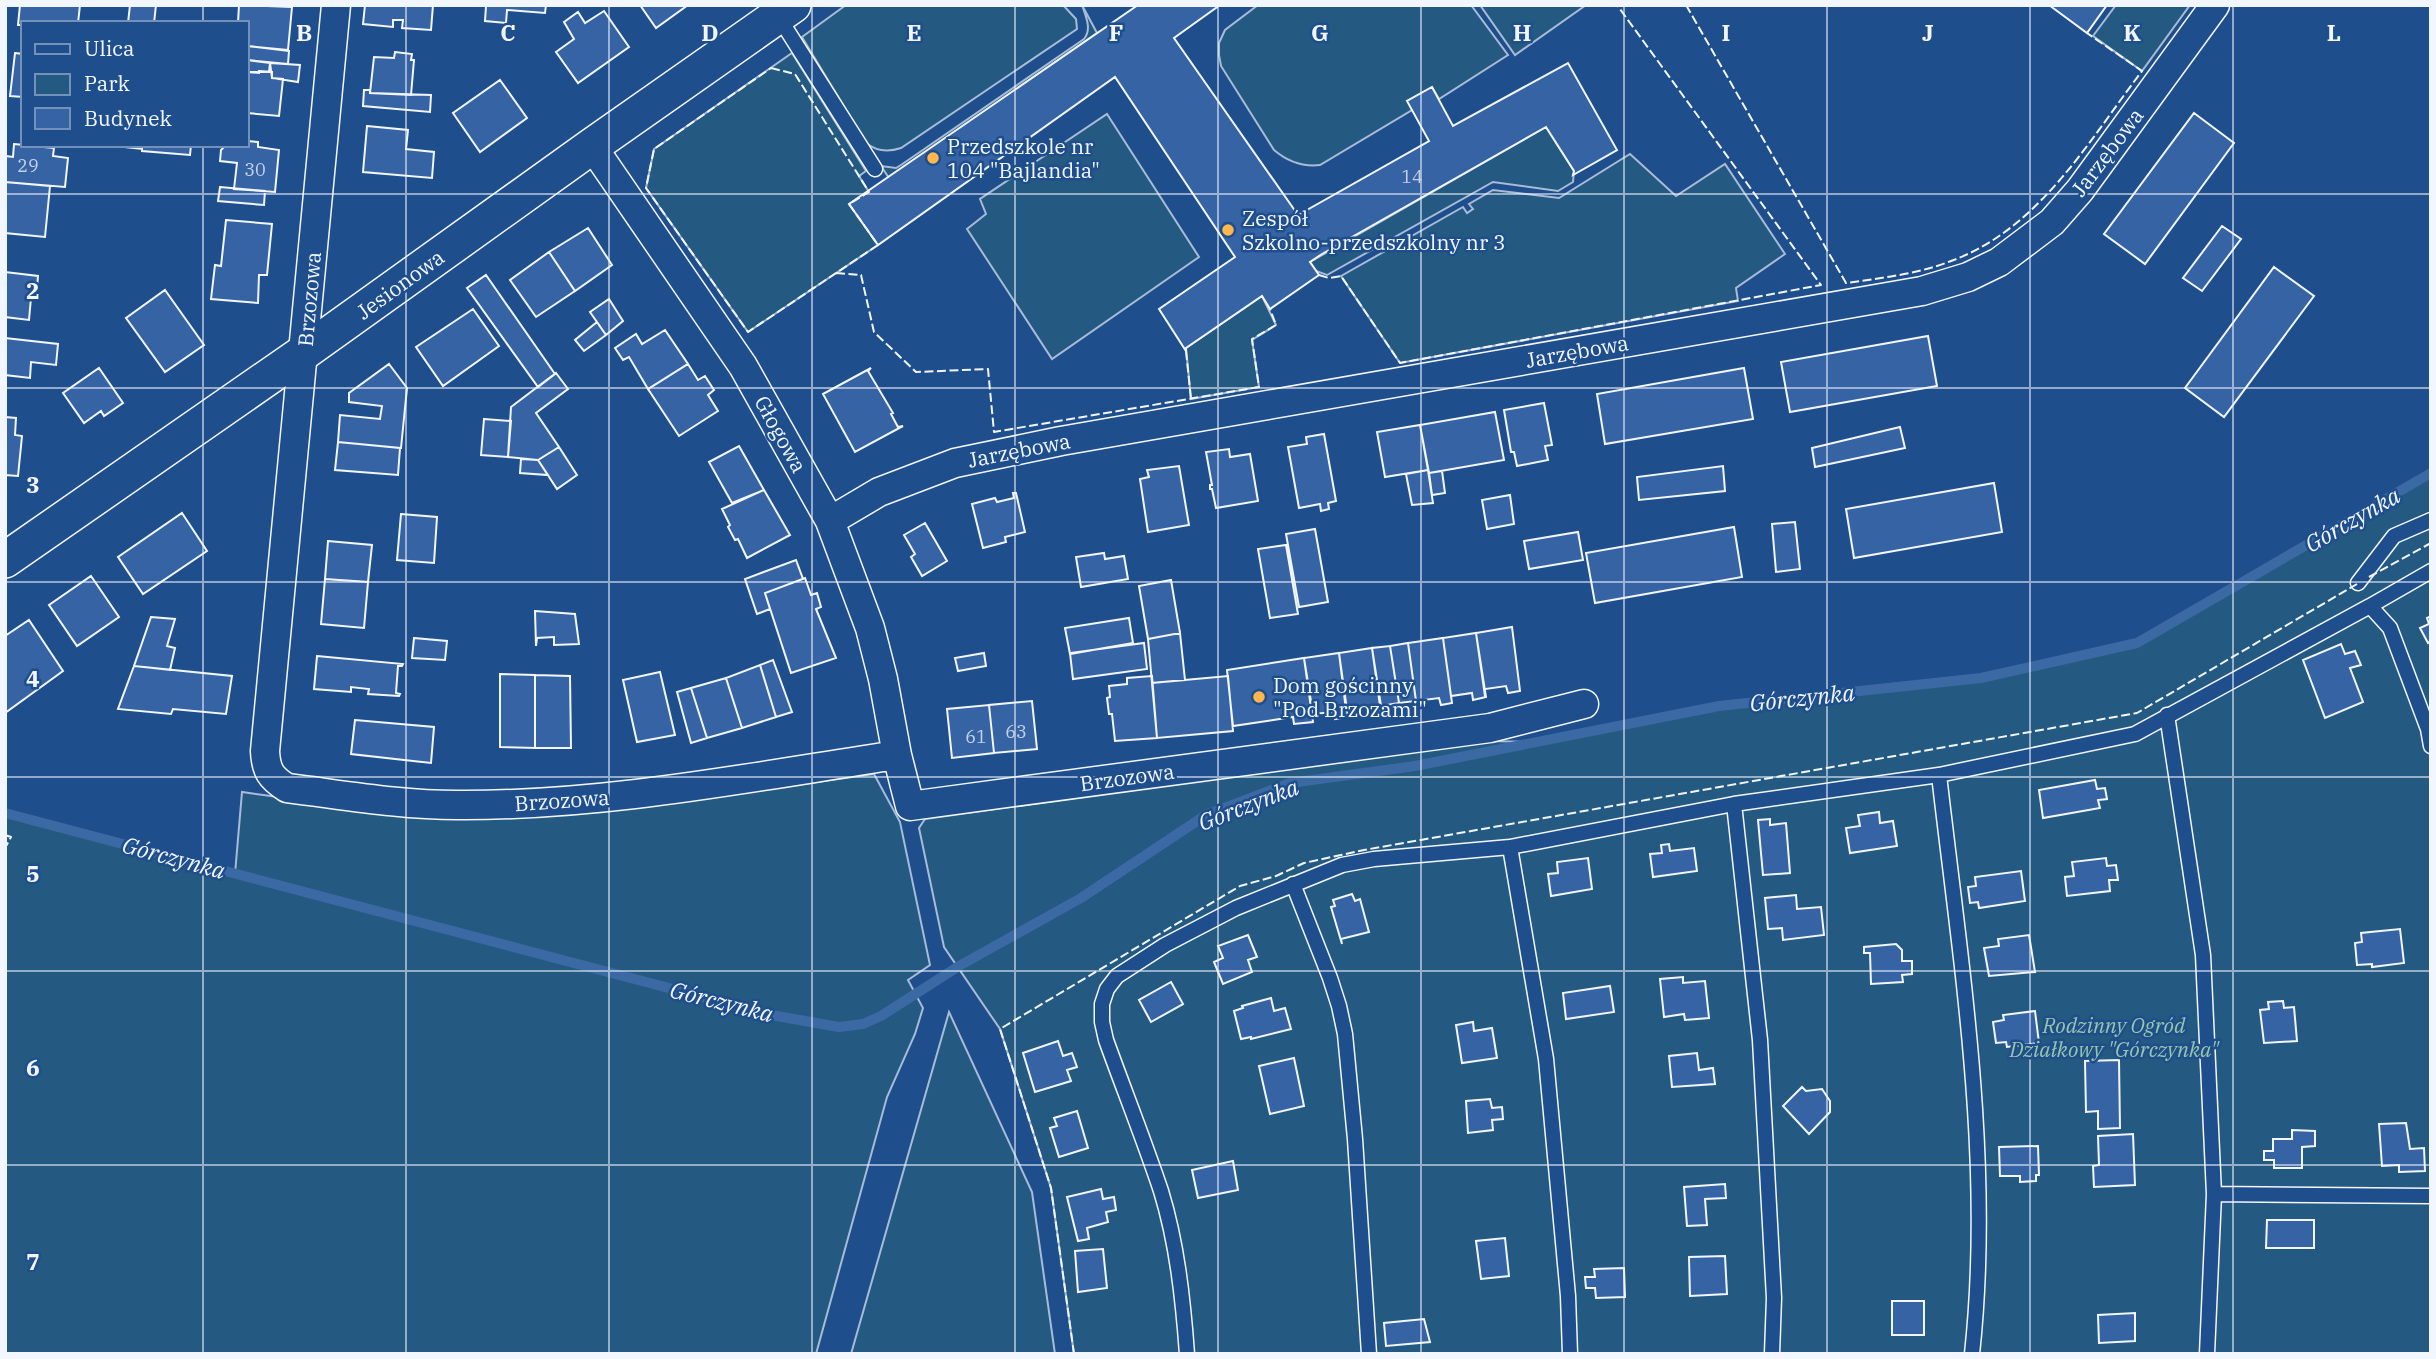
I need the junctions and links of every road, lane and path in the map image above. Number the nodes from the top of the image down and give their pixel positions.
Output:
1 (336, 5) edge
2 (2215, 5) edge
3 (786, 11) edge
4 (592, 146) junction
5 (875, 169) dead end
6 (303, 353) junction
7 (2431, 520) edge
8 (830, 521) junction
9 (5, 560) edge
10 (2431, 571) edge
11 (2358, 583) dead end
12 (2370, 606) junction
13 (1584, 704) dead end
14 (2167, 715) junction
15 (2431, 746) edge
16 (897, 755) junction
17 (1939, 775) junction
18 (1734, 804) junction
19 (1510, 847) junction
20 (1293, 884) junction
21 (2214, 1194) junction
22 (2431, 1196) edge
23 (1187, 1354) edge
24 (1369, 1354) edge
25 (1570, 1354) edge
26 (1772, 1354) edge
27 (1972, 1354) edge
28 (2207, 1354) edge

1 - 6 street, Brzozowa
2 - 8 street, Jarzębowa
3 - 4 street, Jesionowa
3 - 5 lane
4 - 6 street, Jesionowa
4 - 8 street, Głogowa
6 - 9 street, Jesionowa
6 - 16 street, Brzozowa
7 - 11 lane
8 - 16 street, Głogowa
10 - 12 lane
12 - 14 lane
12 - 15 lane
13 - 16 street, Brzozowa
14 - 17 lane
14 - 21 lane
17 - 18 lane
17 - 27 lane
18 - 19 lane
18 - 26 lane
19 - 20 lane
19 - 25 lane
20 - 23 lane
20 - 24 lane
21 - 22 lane
21 - 28 lane

